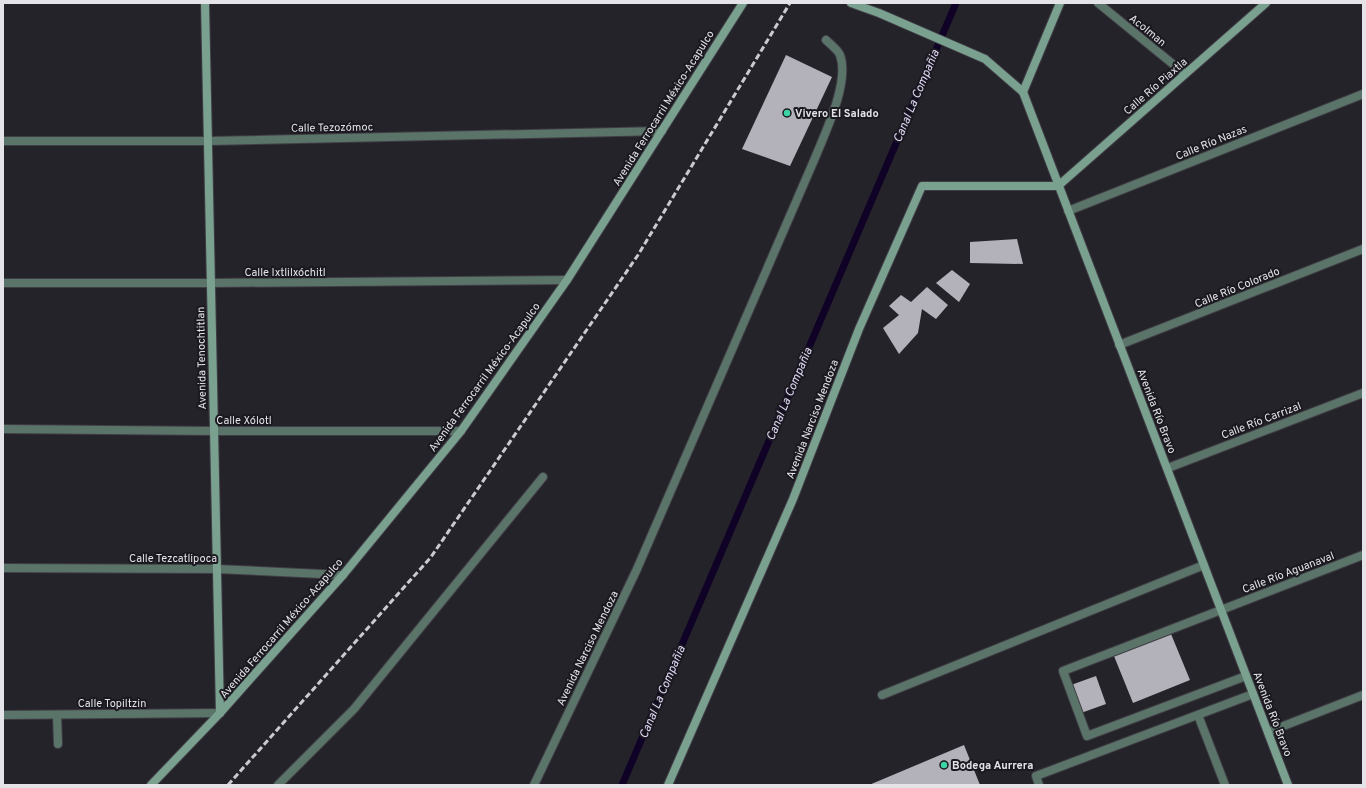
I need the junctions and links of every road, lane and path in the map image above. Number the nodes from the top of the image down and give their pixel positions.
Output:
1 (205, 3) edge
2 (743, 3) edge
3 (851, 3) edge
4 (1060, 3) edge
5 (1098, 3) edge
6 (1266, 3) edge
7 (826, 40) dead end
8 (1185, 74) junction
9 (1023, 92) junction
10 (1363, 94) edge
11 (662, 130) junction
12 (3, 140) edge
13 (208, 141) junction
14 (1058, 186) junction
15 (1068, 211) junction
16 (1363, 249) edge
17 (567, 280) junction
18 (3, 282) edge
19 (211, 284) junction
20 (1120, 345) junction
21 (1363, 393) edge
22 (3, 429) edge
23 (214, 431) junction
24 (461, 431) junction
25 (1168, 468) junction
26 (543, 477) dead end
27 (1363, 555) edge
28 (1204, 564) junction
29 (3, 568) edge
30 (217, 569) junction
31 (343, 575) junction
32 (1221, 610) junction
33 (1246, 676) junction
34 (1253, 694) junction
35 (882, 695) dead end
36 (1363, 695) edge
37 (220, 714) junction
38 (3, 715) edge
39 (57, 715) junction
40 (1198, 715) junction
41 (1268, 732) junction
42 (58, 744) dead end
43 (151, 785) edge
44 (278, 785) edge
45 (534, 785) edge
46 (668, 785) edge
47 (1039, 785) edge
48 (1224, 785) edge
49 (1288, 785) edge

1 - 13 main road, Avenida Tenochtitlan
2 - 11 main road, Avenida Ferrocarril México-Acapulco
3 - 9 main road, Avenida Río Bravo
4 - 9 main road
5 - 8 street, Acolman
6 - 8 main road, Calle Río Piaxtla
7 - 45 street, Avenida Narciso Mendoza
8 - 14 main road, Calle Río Piaxtla
9 - 14 main road, Avenida Río Bravo
10 - 15 street, Calle Río Nazas
11 - 13 street, Calle Tezozómoc
11 - 17 main road, Avenida Ferrocarril México-Acapulco
12 - 13 street, Calle Tezozómoc
13 - 19 main road, Avenida Tenochtitlan
14 - 15 main road, Avenida Río Bravo
14 - 46 main road, Avenida Narciso Mendoza
15 - 20 main road, Avenida Río Bravo
16 - 20 street, Calle Río Colorado
17 - 19 street, Calle Ixtlilxóchitl
17 - 24 main road, Avenida Ferrocarril México-Acapulco
18 - 19 street, Calle Ixtlilxóchitl
19 - 23 main road, Avenida Tenochtitlan
20 - 25 main road, Avenida Río Bravo
21 - 25 street, Calle Río Carrizal
22 - 23 street, Calle Xólotl
23 - 24 street, Calle Xólotl
23 - 30 main road, Avenida Tenochtitlan
24 - 31 main road, Avenida Ferrocarril México-Acapulco
25 - 28 main road, Avenida Río Bravo
26 - 44 street
27 - 32 street, Calle Río Aguanaval
28 - 32 main road, Avenida Río Bravo
28 - 35 street
29 - 30 street, Calle Tezcatlipoca
30 - 31 street, Calle Tezcatlipoca
30 - 37 main road, Avenida Tenochtitlan
31 - 37 main road, Avenida Ferrocarril México-Acapulco
32 - 33 main road, Avenida Río Bravo
32 - 33 street, Calle Río Aguanaval
33 - 34 main road, Avenida Río Bravo
34 - 40 street
34 - 41 main road, Avenida Río Bravo
36 - 41 street
37 - 39 street, Calle Topiltzin
37 - 43 main road, Avenida Ferrocarril México-Acapulco
38 - 39 street, Calle Topiltzin
39 - 42 street
40 - 47 street
40 - 48 street
41 - 49 main road, Avenida Río Bravo

